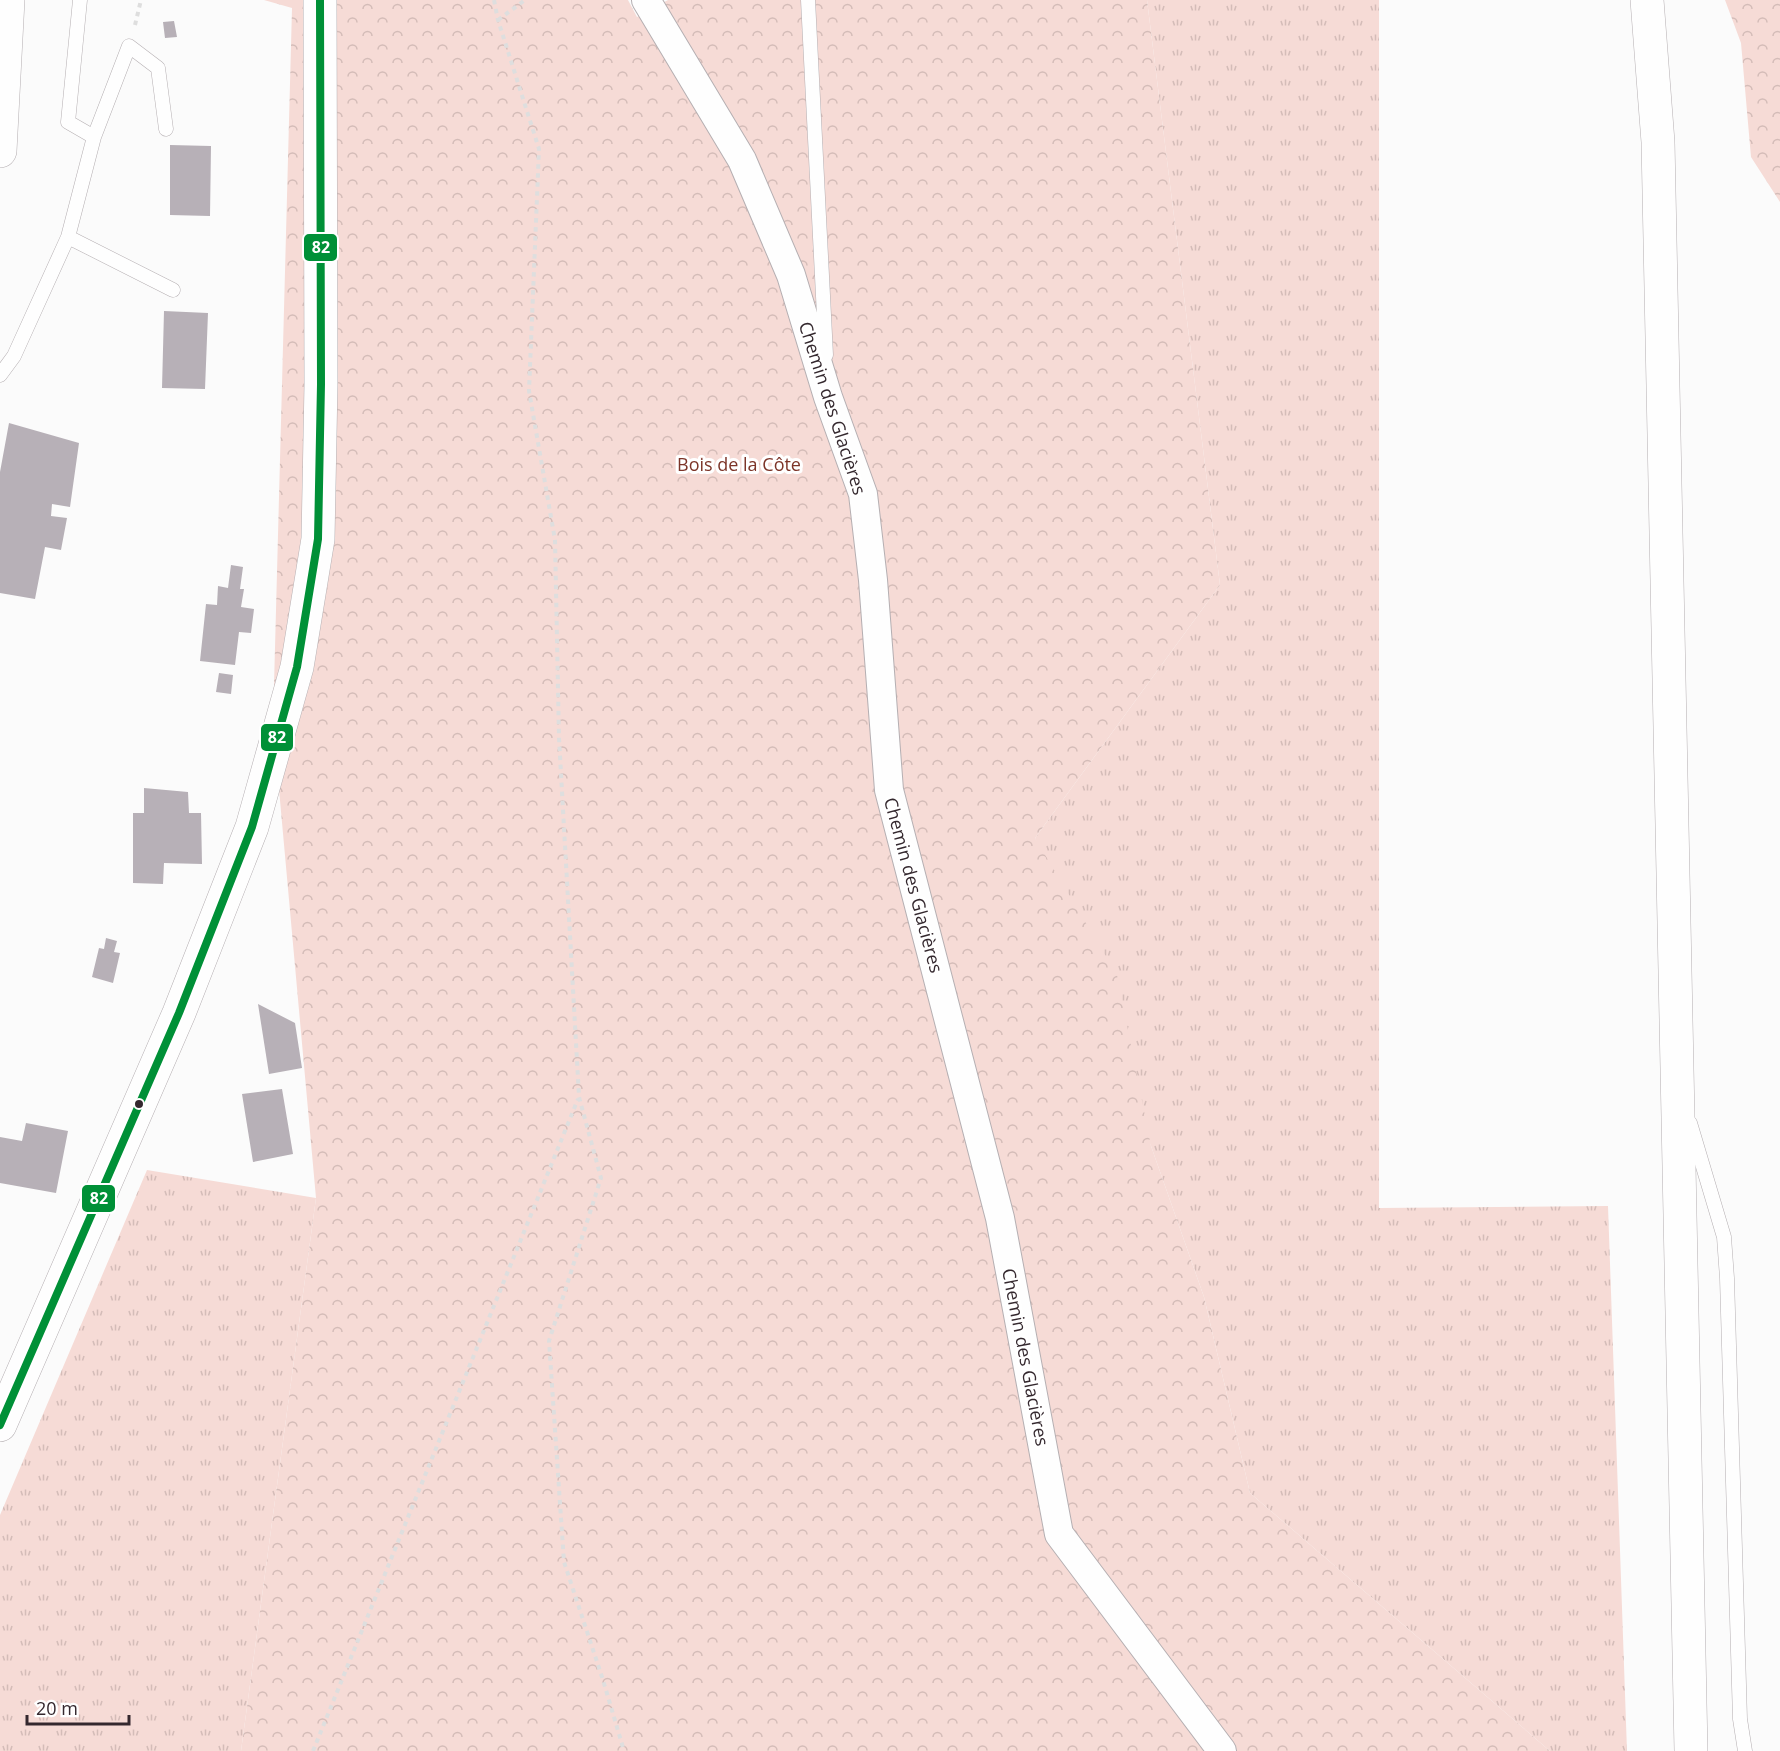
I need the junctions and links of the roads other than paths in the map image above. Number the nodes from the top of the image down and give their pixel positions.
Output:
1 (8, 0) edge
2 (80, 0) edge
3 (320, 0) edge
4 (646, 0) edge
5 (808, 0) edge
6 (1647, 0) edge
7 (1664, 0) edge
8 (166, 129) dead end
9 (94, 136) junction
10 (1658, 142) junction
11 (0, 151) edge
12 (68, 237) junction
13 (173, 290) dead end
14 (0, 375) edge
15 (828, 396) junction
16 (1676, 1076) junction
17 (0, 1425) edge
18 (1222, 1751) edge
19 (1691, 1751) edge
20 (1745, 1751) edge

1 - 11 main road
2 - 9 lane
3 - 17 main road
4 - 15 street, Chemin des Glacières
5 - 15 lane
6 - 10 main road
7 - 10 main road
8 - 9 lane
9 - 12 lane
10 - 16 main road
12 - 13 lane
12 - 14 lane
15 - 18 street, Chemin des Glacières
16 - 19 main road
16 - 20 lane

